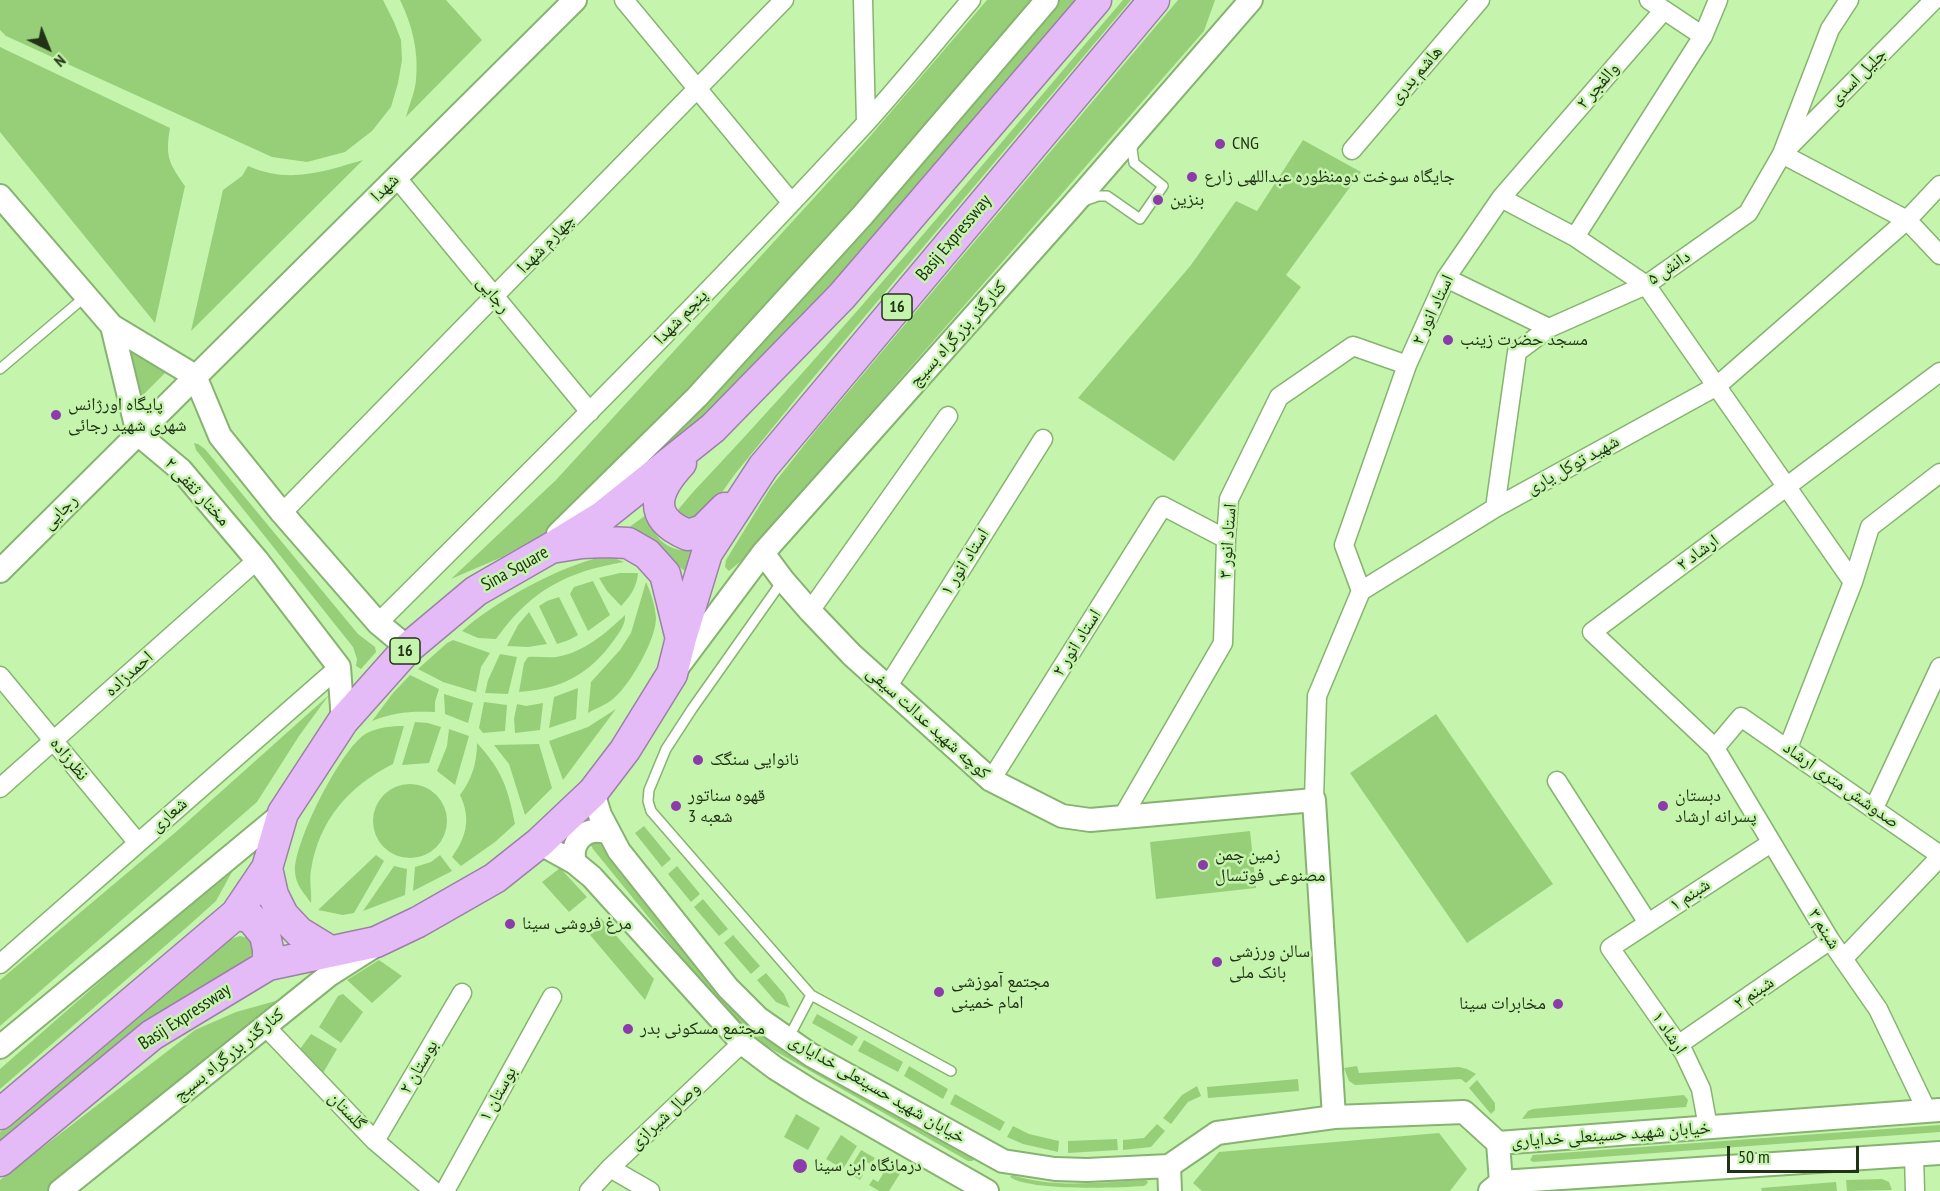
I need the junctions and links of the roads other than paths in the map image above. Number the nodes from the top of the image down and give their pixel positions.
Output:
1 (575, 0) edge
2 (624, 0) edge
3 (784, 0) edge
4 (863, 0) edge
5 (971, 0) edge
6 (1047, 0) edge
7 (1096, 0) edge
8 (1154, 0) edge
9 (1232, 0) edge
10 (1251, 0) edge
11 (1480, 0) edge
12 (1718, 0) edge
13 (1849, 0) edge
14 (1934, 0) edge
15 (1656, 5) edge
16 (1221, 35) junction
17 (1703, 36) junction
18 (696, 88) junction
19 (866, 122) junction
20 (1140, 127) junction
21 (1352, 150) dead end
22 (1782, 154) junction
23 (396, 177) junction
24 (1940, 185) edge
25 (0, 196) edge
26 (1501, 198) junction
27 (791, 202) junction
28 (1071, 207) junction
29 (1907, 220) junction
30 (1575, 237) junction
31 (1940, 255) edge
32 (1446, 278) junction
33 (1646, 285) junction
34 (86, 296) junction
35 (495, 297) junction
36 (111, 326) junction
37 (1549, 328) junction
38 (1407, 365) junction
39 (0, 369) edge
40 (1940, 372) edge
41 (195, 376) junction
42 (1717, 386) junction
43 (590, 412) junction
44 (948, 416) dead end
45 (713, 428) junction
46 (138, 434) junction
47 (1043, 439) dead end
48 (763, 467) junction
49 (1940, 473) edge
50 (1787, 486) junction
51 (1495, 508) junction
52 (282, 513) junction
53 (1226, 539) junction
54 (542, 553) junction
55 (763, 553) junction
56 (258, 560) junction
57 (0, 571) edge
58 (783, 580) junction
59 (1852, 582) junction
60 (1361, 591) junction
61 (810, 611) junction
62 (378, 623) junction
63 (681, 638) junction
64 (408, 648) junction
65 (339, 667) junction
66 (1940, 667) edge
67 (672, 674) junction
68 (0, 676) edge
69 (888, 686) junction
70 (344, 721) junction
71 (54, 740) junction
72 (1715, 748) junction
73 (1788, 748) junction
74 (991, 780) junction
75 (1557, 781) dead end
76 (0, 788) edge
77 (592, 792) junction
78 (1314, 800) junction
79 (1874, 808) junction
80 (283, 813) junction
81 (1123, 816) junction
82 (608, 833) junction
83 (138, 843) junction
84 (539, 843) junction
85 (1771, 843) junction
86 (1940, 856) edge
87 (575, 863) junction
88 (267, 868) junction
89 (236, 914) junction
90 (1647, 923) junction
91 (404, 929) junction
92 (1830, 940) junction
93 (1610, 948) joint
94 (330, 951) junction
95 (1843, 959) junction
96 (0, 964) edge
97 (268, 965) junction
98 (462, 993) dead end
99 (811, 995) junction
100 (552, 997) dead end
101 (265, 1026) junction
102 (788, 1039) junction
103 (742, 1043) junction
104 (1678, 1045) junction
105 (0, 1047) edge
106 (951, 1071) dead end
107 (1934, 1111) edge
108 (0, 1114) edge
109 (1334, 1117) junction
110 (1708, 1127) junction
111 (375, 1142) junction
112 (1498, 1143) junction
113 (1940, 1153) edge
114 (1914, 1155) junction
115 (0, 1161) edge
116 (1003, 1161) junction
117 (1169, 1167) junction
118 (610, 1168) junction
119 (1495, 1186) edge
120 (60, 1191) edge
121 (434, 1191) edge
122 (445, 1191) edge
123 (589, 1191) edge
124 (650, 1191) edge
125 (988, 1191) edge
126 (1170, 1191) edge
127 (1915, 1191) edge

1 - 23 street, شهدا
2 - 18 street
3 - 18 street, چهارم شهدا
4 - 19 street
5 - 19 street, پنجم شهدا
6 - 54 street
7 - 45 highway, 16
8 - 48 highway, Basij Expressway / 16
9 - 16 street
10 - 16 street, کنارگذر بزرگراه بسیج
11 - 21 street, هاشم بدری
12 - 17 street
13 - 22 street, دانش ۵
14 - 22 street, جلیل اسدی
15 - 17 street, والفجر ۲
15 - 26 street, والفجر ۲
16 - 20 street, کنارگذر بزرگراه بسیج
17 - 30 street
18 - 27 street
18 - 35 street, چهارم شهدا
19 - 27 street, پنجم شهدا
20 - 28 street, کنارگذر بزرگراه بسیج
20 - 28 lane
22 - 29 street
22 - 33 street, دانش ۵
23 - 35 street, رجایی
23 - 41 street, شهدا
24 - 29 street, شهید توکل یاری
25 - 34 street
26 - 30 street
26 - 32 street, استاد انور ۲
27 - 43 street, پنجم شهدا
28 - 55 street, کنارگذر بزرگراه بسیج
29 - 31 street
29 - 42 street, شهید توکل یاری
30 - 33 street
32 - 37 street
32 - 38 street, استاد انور ۲
33 - 37 street, دانش ۵
33 - 42 street
34 - 36 street
34 - 39 lane
35 - 43 street, رجایی
35 - 52 street, چهارم شهدا
36 - 41 street
36 - 46 street
37 - 51 street, دانش ۵
38 - 53 street, استاد انور ۳
38 - 60 street, استاد انور ۲
40 - 50 street, ارشاد ۲
41 - 46 street, رجایی
41 - 52 street
42 - 50 street
42 - 51 street, شهید توکل یاری
43 - 62 street, پنجم شهدا
44 - 61 street
45 - 48 highway
45 - 54 highway, 16
46 - 56 street, مختار ثقفی ۲
46 - 57 street, رجایی
47 - 69 street, استاد انور ۱
48 - 63 highway, Basij Expressway / 16
49 - 59 street
50 - 59 street
50 - 72 street, ارشاد ۲
51 - 60 street, شهید توکل یاری
52 - 62 street
53 - 74 street, استاد انور ۲
53 - 81 street, استاد انور ۳
54 - 63 highway, Sina Square / 16
54 - 64 highway, Sina Square / 16
55 - 58 street, کوچه شهید عدالت سیفی
55 - 67 street, کنارگذر بزرگراه بسیج
56 - 65 street, مختار ثقفی ۲
56 - 71 street, احمدزاده
58 - 61 street, کوچه شهید عدالت سیفی
58 - 99 lane
59 - 73 street
60 - 78 street
61 - 69 street, کوچه شهید عدالت سیفی
62 - 64 street
63 - 67 highway, Sina Square / 16
64 - 70 highway, Sina Square / 16
65 - 70 street
65 - 83 street, شعاری
66 - 79 street
67 - 77 highway, Sina Square / 16
68 - 71 street, نظرزاده
69 - 74 street, کوچه شهید عدالت سیفی
70 - 80 highway, Sina Square / 16
71 - 76 street, احمدزاده
71 - 83 street, نظرزاده
72 - 73 street, صدوشش متری ارشاد
72 - 85 street, شبنم ۳
73 - 79 street, صدوشش متری ارشاد
74 - 81 street, کوچه شهید عدالت سیفی
75 - 90 street
77 - 82 street, خیابان شهید حسینعلی خدایاری
77 - 84 highway, Sina Square / 16
78 - 81 street, کوچه شهید عدالت سیفی
78 - 109 street
79 - 86 street, صدوشش متری ارشاد
80 - 88 highway, Sina Square / 16
80 - 105 street
82 - 87 street
82 - 102 street, خیابان شهید حسینعلی خدایاری
83 - 96 street, شعاری
84 - 87 street, خیابان شهید حسینعلی خدایاری
84 - 91 highway, Sina Square / 16
85 - 90 street, شبنم ۱
85 - 92 street, شبنم ۳
86 - 95 street
87 - 103 street, خیابان شهید حسینعلی خدایاری
88 - 89 highway, 16
88 - 94 highway, Sina Square / 16
89 - 97 highway
89 - 108 highway, 16
90 - 93 street, شبنم ۱
91 - 94 highway, Sina Square / 16
91 - 101 street, کنارگذر بزرگراه بسیج
92 - 95 street, شبنم ۳
92 - 104 street, شبنم ۲
93 - 104 street, ارشاد ۱
94 - 97 highway, Basij Expressway / 16
95 - 107 street, شبنم ۳
97 - 115 highway, Basij Expressway / 16
98 - 111 street, بوستان ۲
99 - 102 lane
99 - 106 lane
100 - 122 street, بوستان ۱
101 - 111 street, گلستان
101 - 120 street, کنارگذر بزرگراه بسیج
102 - 116 street, خیابان شهید حسینعلی خدایاری
103 - 118 street, وصال شیرازی
103 - 125 street, خیابان شهید حسینعلی خدایاری
104 - 110 street, ارشاد ۱
107 - 110 street, خیابان شهید حسینعلی خدایاری
109 - 112 street
109 - 117 street
110 - 112 street, خیابان شهید حسینعلی خدایاری
111 - 121 street, گلستان
112 - 119 street
113 - 114 street
114 - 119 street
114 - 127 street
116 - 117 street, خیابان شهید حسینعلی خدایاری
116 - 125 street
117 - 126 street
118 - 123 street, وصال شیرازی
118 - 124 street

